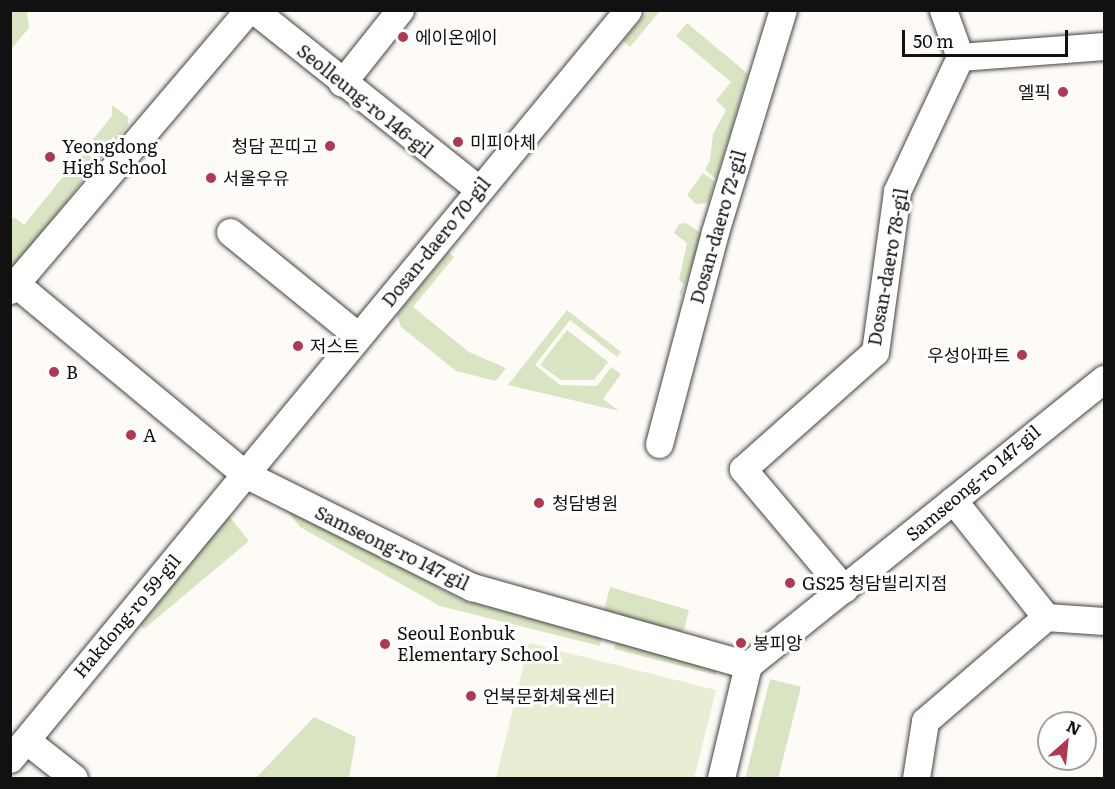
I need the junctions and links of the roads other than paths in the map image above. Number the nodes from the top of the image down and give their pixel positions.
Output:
1 (248, 10) edge
2 (254, 10) edge
3 (400, 10) edge
4 (628, 10) edge
5 (783, 10) edge
6 (943, 10) edge
7 (1104, 46) edge
8 (960, 57) junction
9 (342, 83) junction
10 (478, 189) junction
11 (230, 232) dead end
12 (13, 287) edge
13 (358, 336) junction
14 (1104, 379) edge
15 (659, 444) dead end
16 (245, 474) junction
17 (954, 500) junction
18 (844, 589) junction
19 (1046, 617) junction
20 (1104, 621) edge
21 (748, 665) junction
22 (18, 750) edge
23 (74, 778) edge
24 (721, 778) edge
25 (916, 778) edge

1 - 12 street
2 - 9 street, Seolleung-ro 146-gil
3 - 9 street
4 - 10 street, Dosan-daero 70-gil
5 - 15 street, Dosan-daero 72-gil
6 - 8 street
7 - 8 street
8 - 18 street, Dosan-daero 78-gil
9 - 10 street, Seolleung-ro 146-gil
10 - 13 street, Dosan-daero 70-gil
11 - 13 street
12 - 16 street, Samseong-ro 147-gil
13 - 16 street, Dosan-daero 70-gil
14 - 17 street, Samseong-ro 147-gil
16 - 21 street, Samseong-ro 147-gil
16 - 22 street, Hakdong-ro 59-gil
17 - 18 street, Samseong-ro 147-gil
17 - 19 street
18 - 21 street, Samseong-ro 147-gil
19 - 20 street
19 - 25 street
21 - 24 street
22 - 23 street

